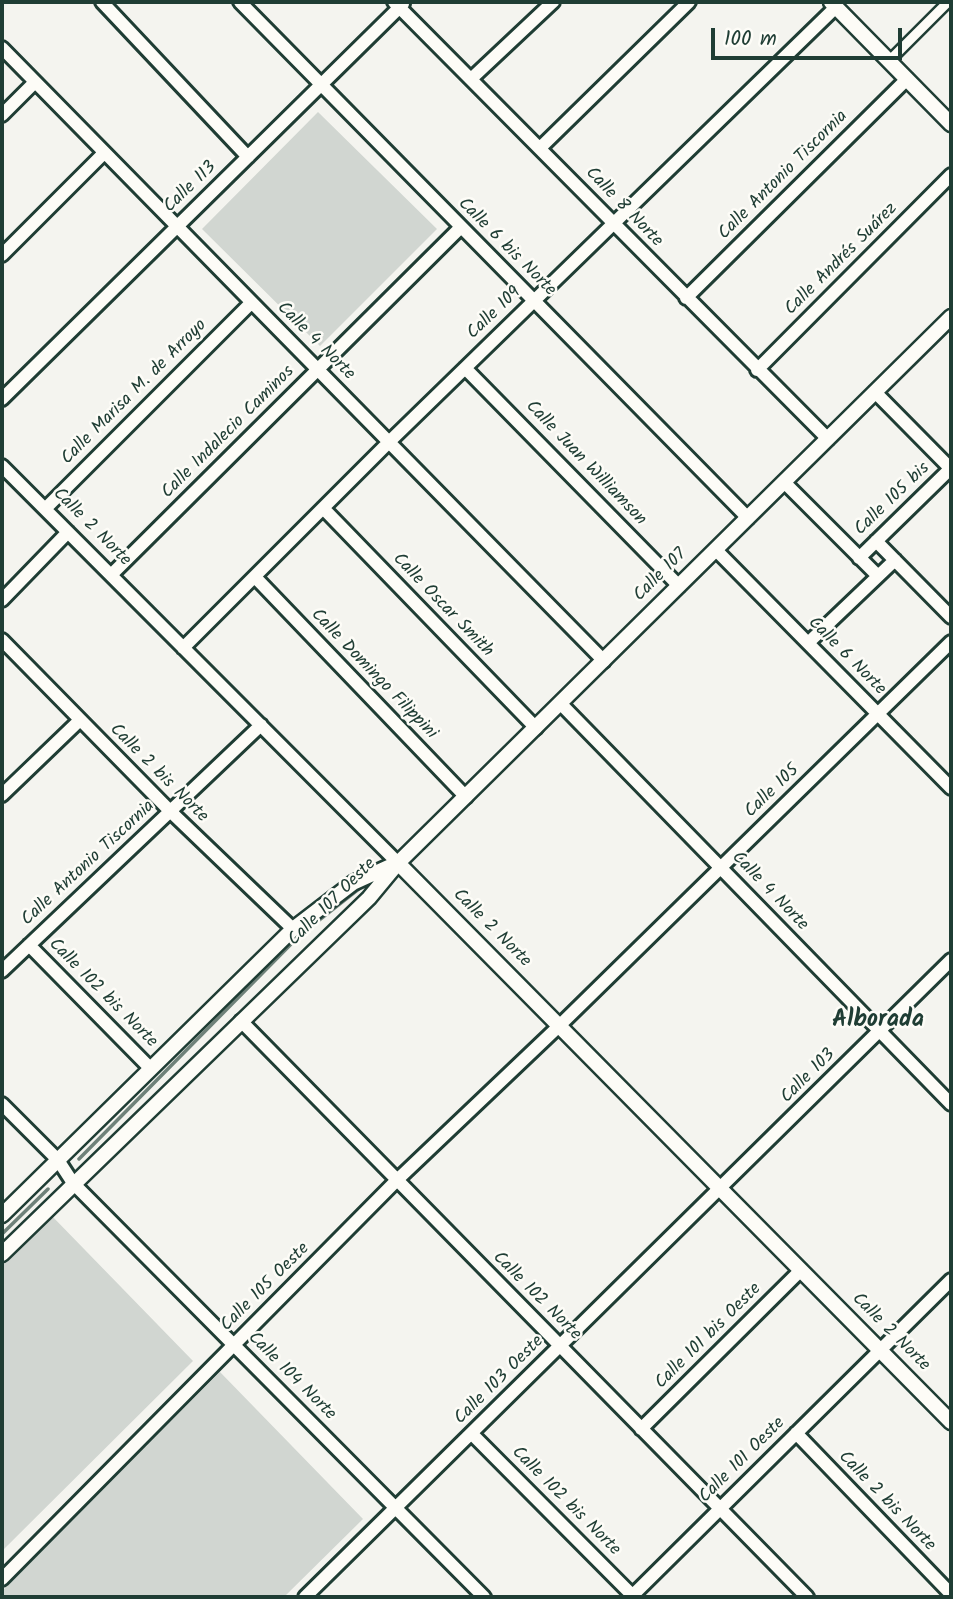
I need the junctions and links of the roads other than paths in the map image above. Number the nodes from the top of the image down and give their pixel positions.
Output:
1 (102, 2) edge
2 (240, 2) edge
3 (554, 2) edge
4 (690, 2) edge
5 (948, 2) edge
6 (400, 4) edge
7 (833, 4) edge
8 (2, 48) edge
9 (889, 61) junction
10 (471, 79) junction
11 (907, 79) junction
12 (35, 82) junction
13 (321, 85) junction
14 (2, 115) edge
15 (951, 124) edge
16 (540, 148) junction
17 (104, 153) junction
18 (248, 157) junction
19 (951, 175) edge
20 (613, 223) junction
21 (177, 226) junction
22 (461, 227) junction
23 (2, 255) edge
24 (686, 298) junction
25 (534, 300) junction
26 (251, 303) junction
27 (951, 317) edge
28 (465, 368) junction
29 (318, 370) junction
30 (757, 370) junction
31 (875, 392) junction
32 (2, 399) edge
33 (828, 439) junction
34 (389, 442) junction
35 (2, 466) edge
36 (951, 468) edge
37 (784, 482) junction
38 (324, 508) junction
39 (45, 509) junction
40 (748, 518) junction
41 (68, 532) junction
42 (876, 541) junction
43 (716, 550) junction
44 (859, 558) junction
45 (895, 560) junction
46 (111, 575) junction
47 (255, 576) junction
48 (878, 576) junction
49 (679, 586) junction
50 (2, 600) edge
51 (951, 617) edge
52 (2, 640) edge
53 (951, 642) edge
54 (808, 643) junction
55 (183, 649) junction
56 (604, 661) junction
57 (561, 704) junction
58 (878, 714) junction
59 (80, 720) junction
60 (261, 725) junction
61 (536, 728) junction
62 (950, 786) edge
63 (2, 795) edge
64 (466, 797) junction
65 (171, 812) junction
66 (398, 863) junction
67 (721, 867) junction
68 (293, 929) junction
69 (29, 945) junction
70 (951, 960) edge
71 (2, 971) edge
72 (241, 1021) junction
73 (559, 1026) junction
74 (880, 1031) junction
75 (150, 1068) junction
76 (2, 1104) edge
77 (951, 1104) edge
78 (58, 1160) junction
79 (396, 1181) junction
80 (73, 1183) junction
81 (721, 1189) junction
82 (2, 1215) edge
83 (2, 1254) edge
84 (801, 1270) junction
85 (951, 1280) edge
86 (234, 1345) junction
87 (559, 1347) junction
88 (880, 1350) junction
89 (951, 1422) edge
90 (641, 1429) junction
91 (796, 1433) junction
92 (472, 1434) junction
93 (397, 1508) junction
94 (720, 1509) junction
95 (2, 1579) edge
96 (951, 1594) edge
97 (800, 1595) edge
98 (632, 1596) edge
99 (305, 1597) edge
100 (484, 1597) edge

1 - 18 street
2 - 13 street, Calle 6 bis Norte
3 - 10 street
4 - 16 street
5 - 9 street
6 - 10 street, Calle 8 Norte
6 - 13 street, Calle 113
7 - 9 street
7 - 20 street, Calle 109
8 - 12 street, Calle 4 Norte
9 - 11 street
10 - 16 street, Calle 8 Norte
11 - 15 street
11 - 24 street, Calle Antonio Tiscornia
12 - 14 street
12 - 17 street, Calle 4 Norte
13 - 18 street, Calle 113
13 - 22 street, Calle 6 bis Norte
16 - 20 street, Calle 8 Norte
17 - 21 street, Calle 4 Norte
17 - 23 street
18 - 21 street, Calle 113
19 - 30 street, Calle Andrés Suárez
20 - 24 street, Calle 8 Norte
20 - 25 street, Calle 109
21 - 26 street, Calle 4 Norte
21 - 32 street, Calle 113
22 - 25 street, Calle 6 bis Norte
22 - 29 street, Calle Indalecio Caminos
24 - 30 street, Calle 8 Norte
25 - 28 street, Calle 109
25 - 40 street, Calle 6 bis Norte
26 - 29 street, Calle 4 Norte
26 - 39 street, Calle Marisa M. de Arroyo
27 - 31 street, Calle 107
28 - 34 street, Calle 109
28 - 49 street, Calle Juan Williamson
29 - 34 street, Calle 4 Norte
29 - 46 street, Calle Indalecio Caminos
30 - 33 street, Calle 8 Norte
31 - 33 street, Calle 107
31 - 36 street
33 - 37 street, Calle 107
34 - 38 street, Calle 109
34 - 56 street, Calle 4 Norte
35 - 39 street, Calle 2 Norte
36 - 42 street, Calle 105 bis
37 - 40 street, Calle 107
37 - 44 street
38 - 47 street, Calle 109
38 - 61 street, Calle Oscar Smith
39 - 41 street, Calle 2 Norte
40 - 43 street, Calle 107
41 - 46 street, Calle 2 Norte
41 - 50 street
42 - 44 street, Calle 105 bis
42 - 45 street
43 - 49 street, Calle 107
43 - 54 street, Calle 6 Norte
44 - 48 street
45 - 48 street
45 - 51 street
46 - 55 street, Calle 2 Norte
47 - 55 street, Calle 109
47 - 64 street, Calle Domingo Filippini
48 - 54 street
49 - 56 street, Calle 107
52 - 59 street, Calle 2 bis Norte
53 - 58 street, Calle 105
54 - 58 street, Calle 6 Norte
55 - 60 street, Calle 2 Norte
56 - 57 street, Calle 107
57 - 61 street, Calle 107
57 - 67 street, Calle 4 Norte
58 - 62 street, Calle 6 Norte
58 - 67 street, Calle 105
59 - 63 street
59 - 65 street, Calle 2 bis Norte
60 - 65 street, Calle Antonio Tiscornia
60 - 66 street, Calle 2 Norte
61 - 64 street, Calle 107
64 - 66 street, Calle 107
65 - 68 street, Calle 2 bis Norte
65 - 69 street, Calle Antonio Tiscornia
66 - 68 street, Calle 107 Oeste
66 - 72 street, Calle 107 Oeste
66 - 73 street, Calle 2 Norte
67 - 73 street, Calle 105
67 - 74 street, Calle 4 Norte
68 - 75 street, Calle 107 Oeste
69 - 71 street, Calle Antonio Tiscornia
69 - 75 street, Calle 102 bis Norte
70 - 74 street, Calle 103
72 - 79 street, Calle 102 Norte
72 - 80 street, Calle 107 Oeste
73 - 79 street, Calle 105 Oeste
73 - 81 street, Calle 2 Norte
74 - 77 street, Calle 4 Norte
74 - 81 street, Calle 103
75 - 78 street, Calle 107 Oeste
76 - 78 street
78 - 80 street, Calle 104 Norte
78 - 82 street, Calle 107 Oeste
79 - 86 street, Calle 105 Oeste
79 - 87 street, Calle 102 Norte
80 - 83 street, Calle 107 Oeste
80 - 86 street, Calle 104 Norte
81 - 84 street, Calle 2 Norte
81 - 87 street, Calle 103 Oeste
84 - 88 street, Calle 2 Norte
84 - 90 street, Calle 101 bis Oeste
85 - 88 street, Calle 101 Oeste
86 - 93 street, Calle 104 Norte
86 - 95 street, Calle 105 Oeste
87 - 90 street, Calle 102 Norte
87 - 92 street, Calle 103 Oeste
88 - 89 street, Calle 2 Norte
88 - 91 street, Calle 101 Oeste
90 - 94 street, Calle 102 Norte
91 - 94 street, Calle 101 Oeste
91 - 96 street, Calle 2 bis Norte
92 - 93 street, Calle 103 Oeste
92 - 98 street, Calle 102 bis Norte
93 - 99 street, Calle 103 Oeste
93 - 100 street, Calle 104 Norte
94 - 97 street, Calle 102 Norte
94 - 98 street, Calle 101 Oeste

